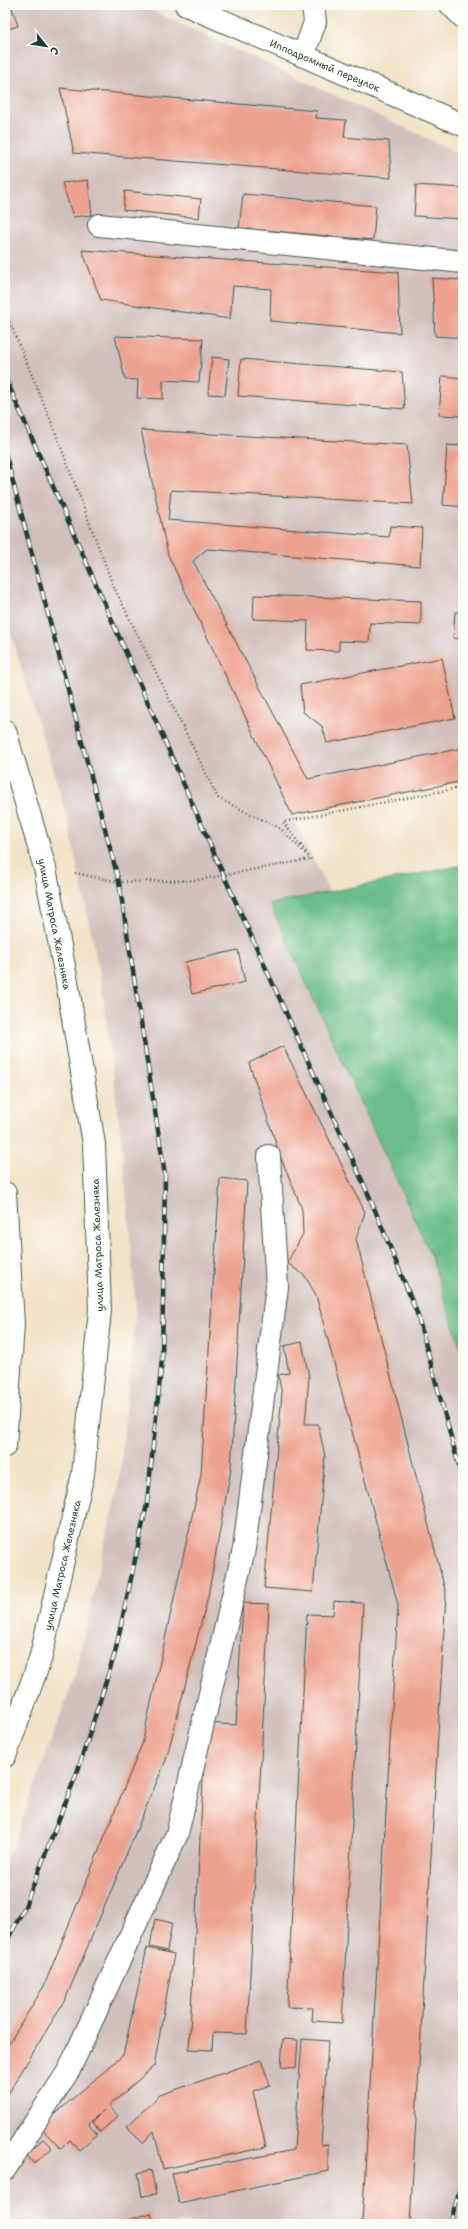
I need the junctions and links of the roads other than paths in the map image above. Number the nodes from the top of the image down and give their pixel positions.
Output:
1 (186, 5) edge
2 (312, 5) edge
3 (451, 5) edge
4 (463, 17) edge
5 (303, 56) junction
6 (463, 125) edge
7 (98, 225) dead end
8 (463, 262) edge
9 (5, 731) edge
10 (269, 1156) dead end
11 (5, 1193) edge
12 (5, 1446) edge
13 (5, 1756) edge
14 (5, 2169) edge

1 - 5 street, Ипподромный переулок
2 - 5 street
3 - 4 street
5 - 6 street, Ипподромный переулок
7 - 8 street
9 - 13 street, улица Матроса Железняка
10 - 14 street
11 - 12 street

